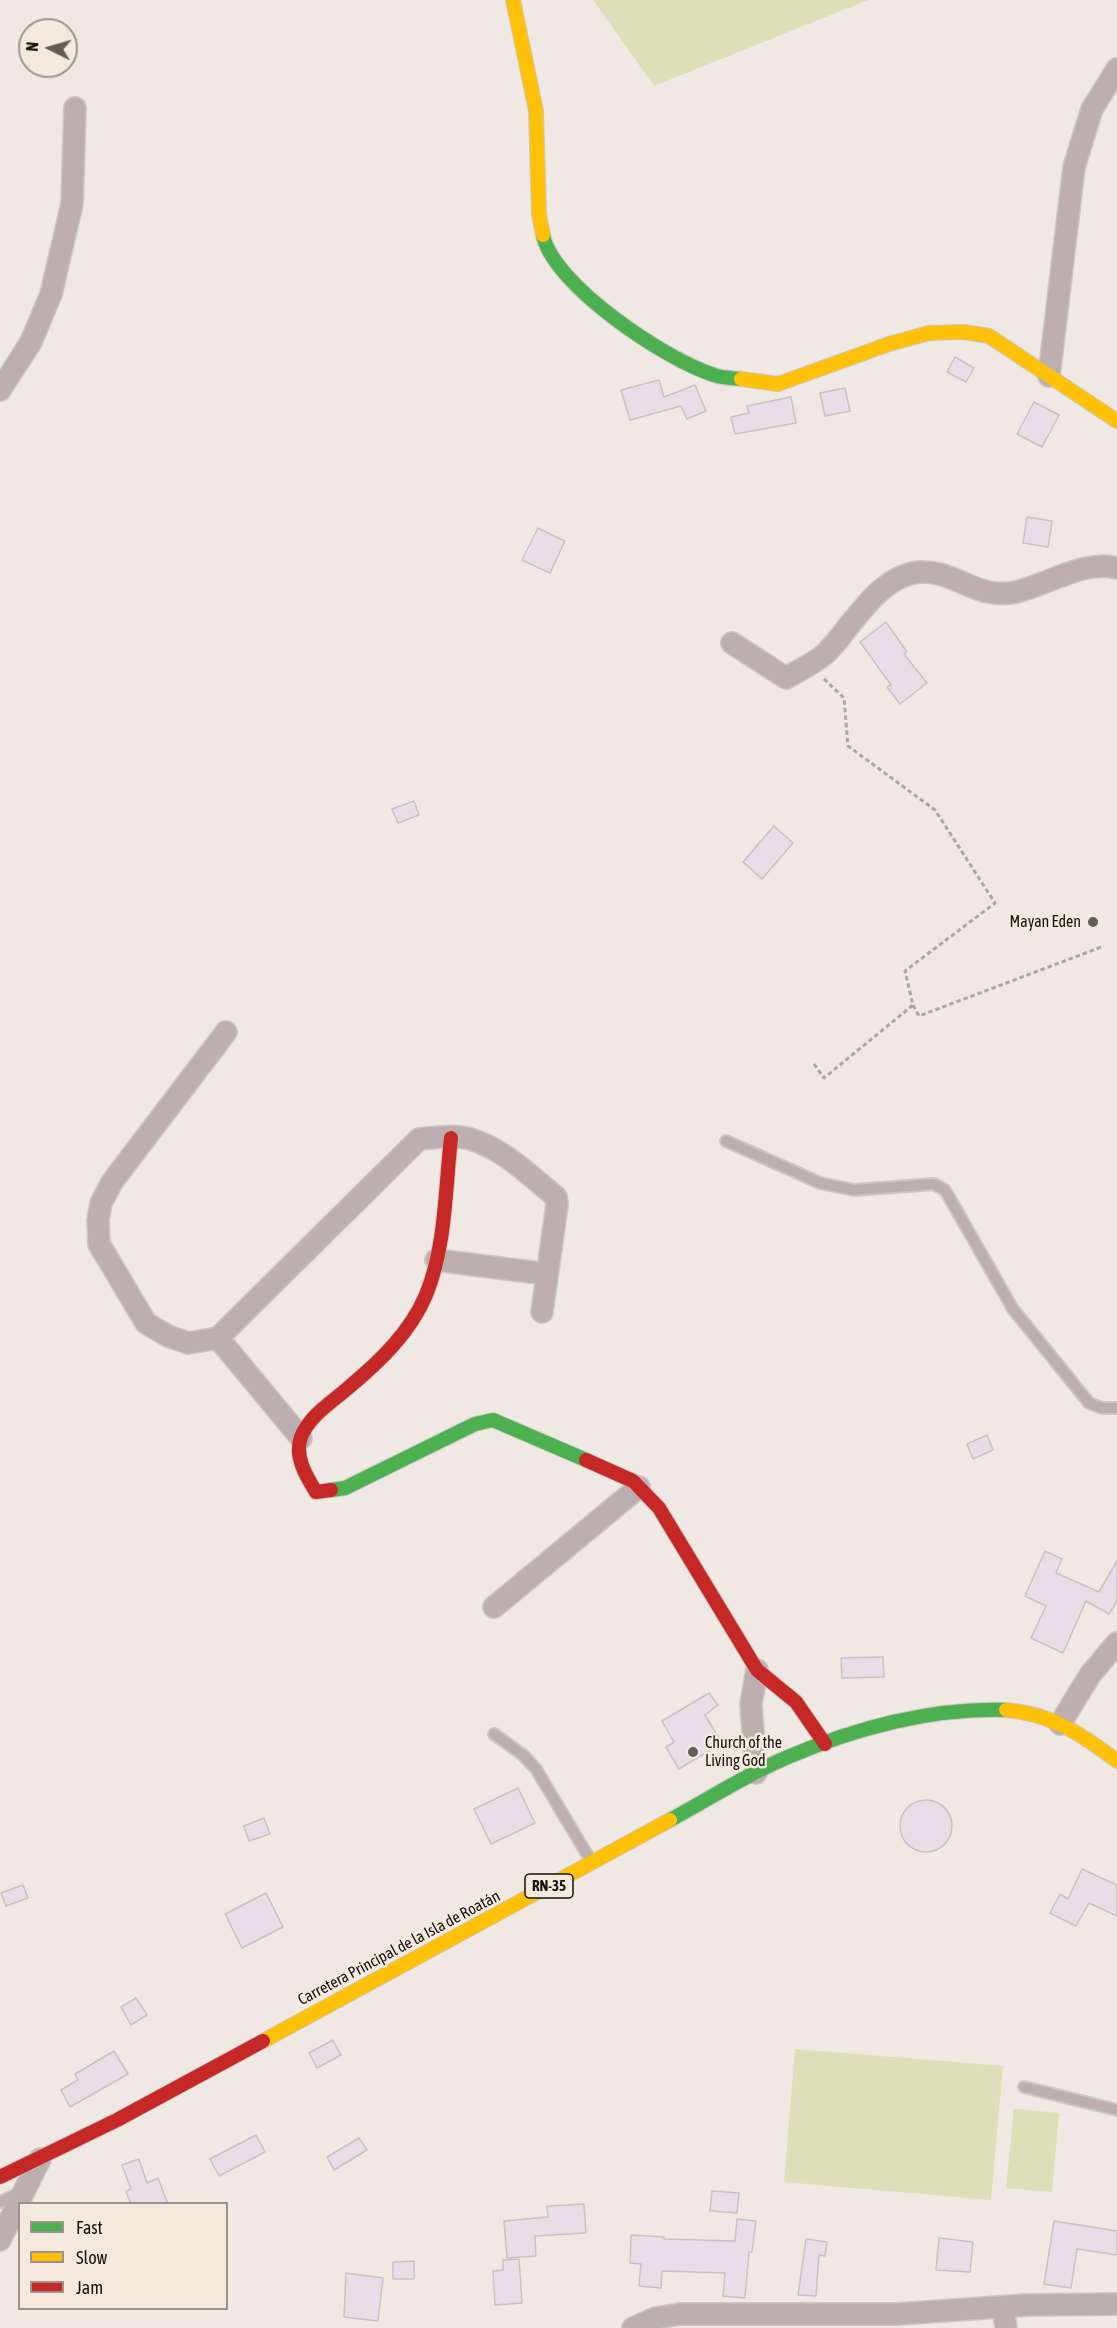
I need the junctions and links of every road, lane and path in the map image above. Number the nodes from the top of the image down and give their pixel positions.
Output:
1 (513, 0) edge
2 (1117, 69) edge
3 (75, 108) dead end
4 (1049, 376) junction
5 (0, 390) edge
6 (1117, 421) edge
7 (1117, 568) edge
8 (732, 643) dead end
9 (809, 664) junction
10 (1104, 946) dead end
11 (913, 1005) junction
12 (226, 1032) dead end
13 (814, 1064) dead end
14 (451, 1138) junction
15 (726, 1141) dead end
16 (436, 1260) junction
17 (547, 1274) junction
18 (542, 1312) dead end
19 (218, 1338) junction
20 (1117, 1408) edge
21 (301, 1438) junction
22 (639, 1487) junction
23 (494, 1607) dead end
24 (1117, 1643) edge
25 (757, 1670) junction
26 (1060, 1724) junction
27 (494, 1734) dead end
28 (825, 1744) junction
29 (1117, 1761) edge
30 (756, 1773) junction
31 (592, 1862) junction
32 (1023, 2087) dead end
33 (1117, 2110) edge
34 (40, 2159) junction
35 (0, 2177) edge
36 (24, 2191) junction
37 (0, 2202) edge
38 (19, 2202) edge
39 (18, 2203) edge
40 (0, 2240) edge
41 (1117, 2304) edge
42 (1002, 2307) junction
43 (633, 2328) edge
44 (1006, 2328) edge

1 - 4 street
2 - 4 street
3 - 5 street
4 - 6 street
7 - 9 street
8 - 9 street
9 - 11 path
10 - 11 path
11 - 13 path
12 - 19 street
14 - 16 street
14 - 17 street
14 - 19 street
15 - 20 lane
16 - 17 street
16 - 21 street
17 - 18 street
19 - 21 street
21 - 22 street
22 - 23 street
22 - 25 street
24 - 26 street
25 - 28 street
25 - 30 street
26 - 28 street, Carretera Principal de la Isla de Roatán / RN-35
26 - 29 street, Carretera Principal de la Isla de Roatán / RN-35
27 - 31 lane
28 - 30 street, Carretera Principal de la Isla de Roatán / RN-35
30 - 31 street, Carretera Principal de la Isla de Roatán / RN-35
31 - 34 street, Carretera Principal de la Isla de Roatán / RN-35
32 - 33 lane
34 - 35 street, Carretera Principal de la Isla de Roatán / RN-35
34 - 36 street
36 - 37 lane
36 - 38 street
39 - 40 street
41 - 42 street
42 - 43 street
42 - 44 street

